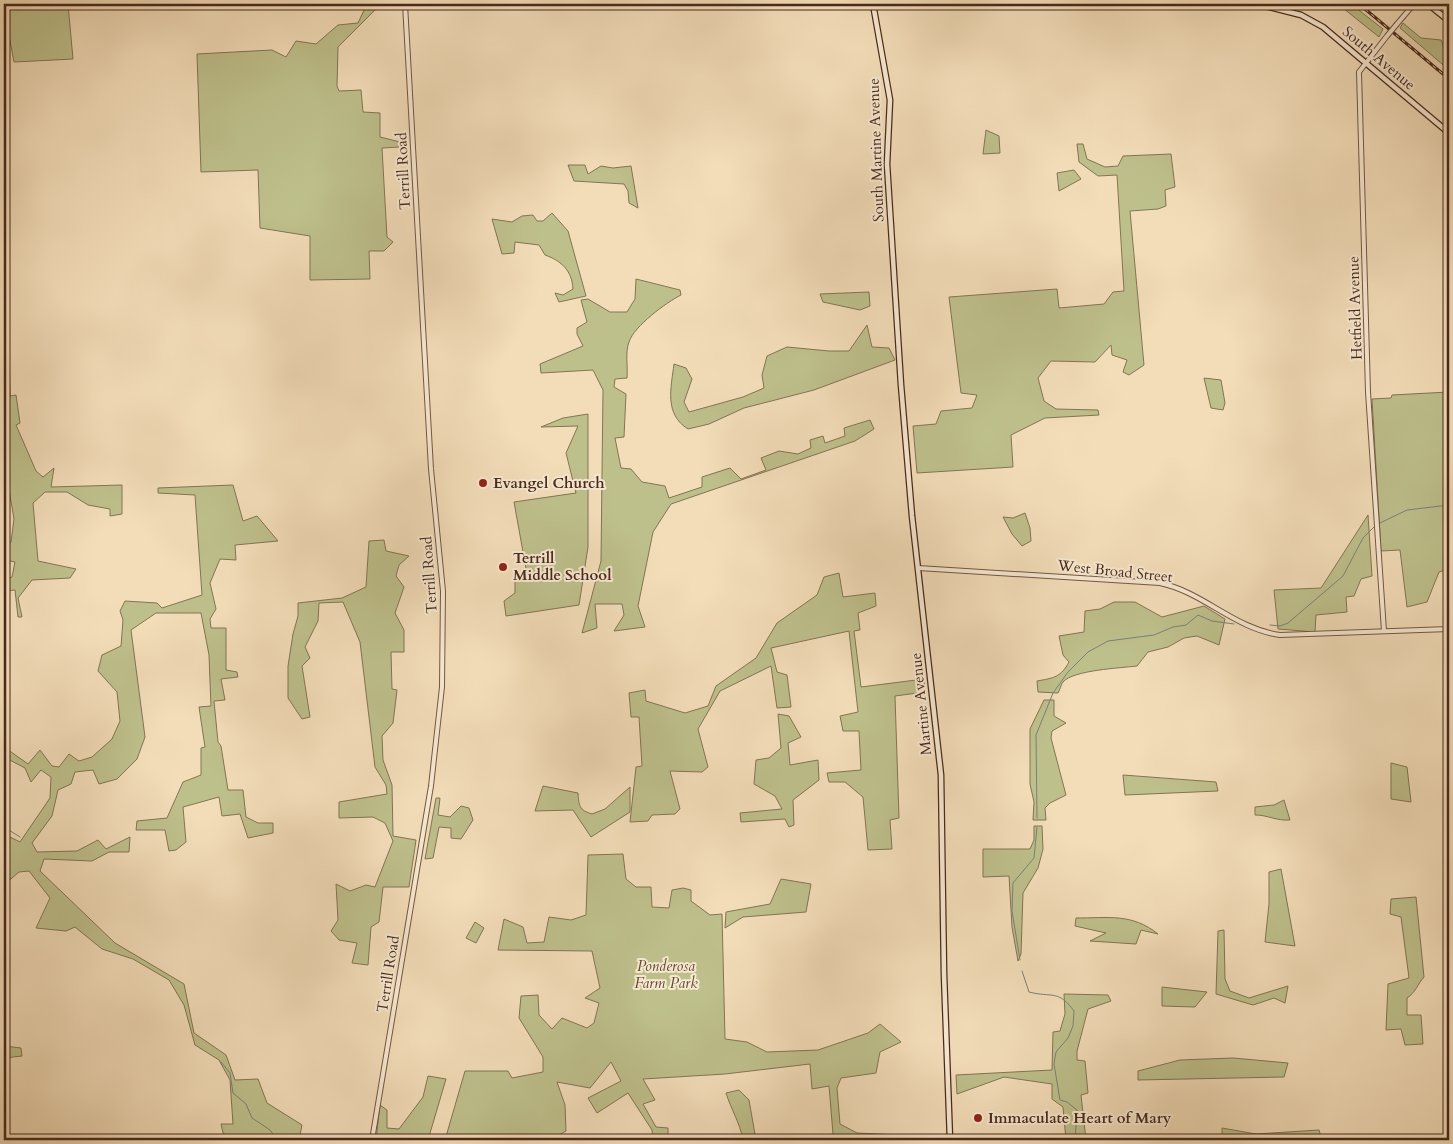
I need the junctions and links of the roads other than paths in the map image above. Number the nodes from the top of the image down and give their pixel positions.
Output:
1 (405, 4) edge
2 (873, 4) edge
3 (1257, 4) edge
4 (1414, 4) edge
5 (1428, 4) edge
6 (1449, 21) edge
7 (1365, 62) junction
8 (1449, 133) edge
9 (893, 267) joint
10 (918, 568) junction
11 (1449, 629) edge
12 (1384, 632) junction
13 (372, 1140) edge
14 (950, 1140) edge

1 - 13 street, Terrill Road
2 - 9 main road, South Martine Avenue
3 - 7 main road, South Avenue
4 - 7 street, Hetfield Avenue, bridge
5 - 6 main road
7 - 8 main road, South Avenue
7 - 12 street, Hetfield Avenue
9 - 10 main road, Martine Avenue
10 - 12 street, West Broad Street
10 - 14 main road, Martine Avenue
11 - 12 street, West Broad Street

